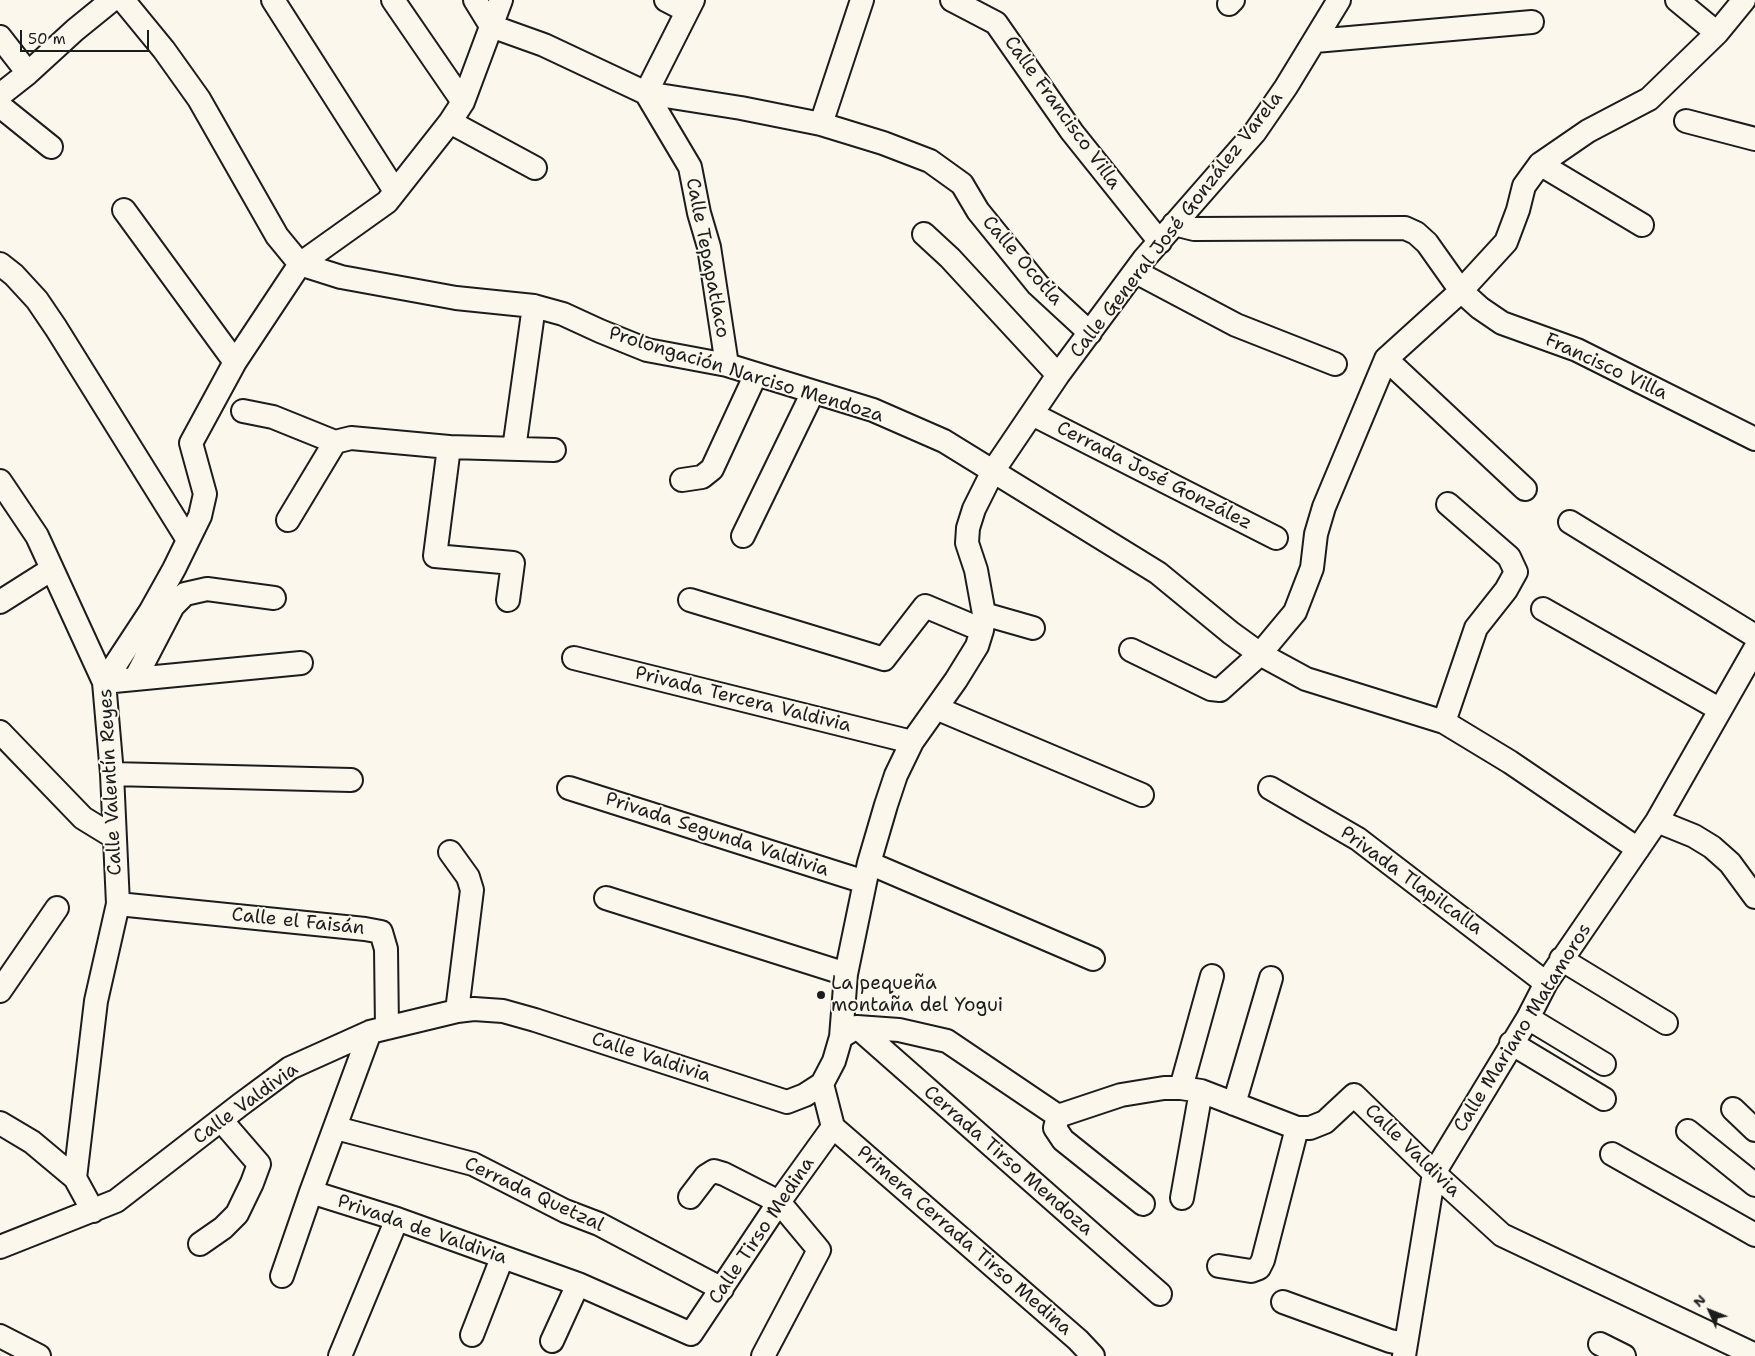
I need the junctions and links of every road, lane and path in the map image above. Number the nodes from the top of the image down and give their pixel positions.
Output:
1 (112, 0) edge
2 (123, 0) edge
3 (273, 0) edge
4 (393, 0) edge
5 (475, 0) edge
6 (501, 0) edge
7 (666, 0) edge
8 (862, 0) edge
9 (952, 0) edge
10 (1339, 0) edge
11 (1677, 0) edge
12 (1744, 0) edge
13 (690, 5) edge
14 (1532, 22) dead end
15 (491, 26) junction
16 (1717, 33) junction
17 (0, 37) edge
18 (1315, 41) junction
19 (28, 73) junction
20 (646, 93) junction
21 (0, 95) edge
22 (463, 102) junction
23 (0, 106) edge
24 (1686, 121) dead end
25 (450, 122) junction
26 (821, 124) junction
27 (1755, 139) edge
28 (51, 147) dead end
29 (1540, 164) junction
30 (535, 168) dead end
31 (395, 191) junction
32 (124, 210) dead end
33 (1174, 224) junction
34 (1642, 225) dead end
35 (924, 234) dead end
36 (1160, 242) junction
37 (0, 264) edge
38 (300, 264) junction
39 (1136, 272) junction
40 (1461, 291) junction
41 (534, 306) junction
42 (1090, 333) junction
43 (1386, 359) junction
44 (235, 362) junction
45 (1335, 364) dead end
46 (727, 365) junction
47 (756, 374) junction
48 (1058, 375) junction
49 (813, 392) junction
50 (243, 411) dead end
51 (1032, 414) junction
52 (1755, 439) edge
53 (335, 442) junction
54 (449, 447) junction
55 (514, 450) junction
56 (554, 450) dead end
57 (993, 471) junction
58 (682, 480) dead end
59 (0, 481) edge
60 (1525, 489) dead end
61 (1448, 504) dead end
62 (288, 520) dead end
63 (1570, 522) dead end
64 (743, 536) dead end
65 (1276, 538) dead end
66 (188, 540) junction
67 (52, 569) junction
68 (274, 598) dead end
69 (508, 600) dead end
70 (690, 600) dead end
71 (0, 602) edge
72 (1543, 609) dead end
73 (983, 622) junction
74 (1033, 628) dead end
75 (1755, 636) edge
76 (1755, 648) edge
77 (1131, 650) dead end
78 (1260, 654) junction
79 (574, 658) dead end
80 (301, 663) dead end
81 (1749, 678) edge
82 (135, 679) junction
83 (104, 682) junction
84 (936, 708) junction
85 (1719, 710) junction
86 (1444, 722) junction
87 (0, 732) edge
88 (912, 742) junction
89 (112, 774) junction
90 (351, 780) dead end
91 (569, 788) dead end
92 (1270, 788) dead end
93 (1142, 795) dead end
94 (1656, 821) junction
95 (114, 837) junction
96 (1638, 849) junction
97 (450, 852) dead end
98 (867, 873) junction
99 (1755, 897) edge
100 (606, 898) dead end
101 (118, 904) junction
102 (57, 908) dead end
103 (1093, 959) dead end
104 (1561, 959) junction
105 (846, 974) junction
106 (1212, 976) dead end
107 (1271, 978) dead end
108 (1546, 983) junction
109 (0, 992) edge
110 (457, 1012) junction
111 (1528, 1018) junction
112 (1666, 1023) dead end
113 (379, 1030) junction
114 (849, 1032) junction
115 (1511, 1043) junction
116 (1604, 1064) dead end
117 (822, 1084) junction
118 (1191, 1090) junction
119 (1604, 1099) dead end
120 (1234, 1104) junction
121 (1734, 1109) dead end
122 (1058, 1116) junction
123 (221, 1120) junction
124 (0, 1123) edge
125 (833, 1127) junction
126 (336, 1128) junction
127 (1297, 1128) junction
128 (1755, 1130) edge
129 (1688, 1131) dead end
130 (1612, 1154) dead end
131 (1434, 1173) junction
132 (75, 1178) junction
133 (1755, 1185) edge
134 (311, 1192) junction
135 (690, 1197) dead end
136 (1182, 1198) dead end
137 (779, 1202) junction
138 (1143, 1204) dead end
139 (93, 1211) junction
140 (397, 1219) junction
141 (1755, 1235) edge
142 (200, 1244) dead end
143 (0, 1247) edge
144 (502, 1258) junction
145 (1219, 1266) dead end
146 (282, 1276) dead end
147 (578, 1284) junction
148 (722, 1289) junction
149 (1160, 1294) dead end
150 (1283, 1302) dead end
151 (691, 1334) joint
152 (472, 1335) dead end
153 (0, 1336) edge
154 (552, 1341) dead end
155 (1600, 1344) dead end
156 (1405, 1350) edge
157 (39, 1356) edge
158 (340, 1356) edge
159 (763, 1356) edge
160 (1093, 1356) edge
161 (1624, 1356) edge
162 (1755, 1356) edge

1 - 19 street
2 - 38 street
3 - 31 street
4 - 22 street
5 - 15 street
6 - 15 street, Calle Valentín Reyes
7 - 13 street
8 - 26 street
9 - 36 street, Calle Francisco Villa
10 - 18 street, Calle General José González Varela
11 - 16 street
12 - 16 street
13 - 20 street
14 - 18 street
15 - 20 street
15 - 22 street, Calle Valentín Reyes
16 - 29 street
17 - 19 street
18 - 33 street, Calle General José González Varela
19 - 21 street
20 - 26 street
20 - 46 street, Calle Tepapatlaco
22 - 25 street, Calle Valentín Reyes
23 - 28 street
24 - 27 street
25 - 30 street
25 - 31 street, Calle Valentín Reyes
26 - 42 street, Calle Ocotla
29 - 34 street
29 - 40 street
31 - 38 street, Calle Valentín Reyes
32 - 44 street
33 - 36 street, Calle General José González Varela
33 - 40 street
35 - 48 street
36 - 39 street, Calle General José González Varela
37 - 66 street
38 - 41 street, Prolongación Narciso Mendoza
38 - 44 street, Calle Valentín Reyes
39 - 42 street, Calle General José González Varela
39 - 45 street
40 - 43 street
40 - 52 street, Francisco Villa
41 - 46 street, Prolongación Narciso Mendoza
41 - 55 street
42 - 48 street, Calle General José González Varela
43 - 60 street
43 - 78 street
44 - 66 street, Calle Valentín Reyes
46 - 47 street, Prolongación Narciso Mendoza
47 - 49 street, Prolongación Narciso Mendoza
47 - 58 street
48 - 51 street, Calle General José González Varela
49 - 57 street, Prolongación Narciso Mendoza
49 - 64 street
50 - 53 street
51 - 57 street, Calle General José González Varela
51 - 65 street, Cerrada José González
53 - 54 street
53 - 62 street
54 - 55 street
54 - 69 street
55 - 56 street
57 - 73 street, Calle General José González Varela
57 - 78 street, Prolongación Narciso Mendoza
59 - 67 street
61 - 86 street
63 - 75 street
66 - 83 street, Calle Valentín Reyes
67 - 71 street
67 - 83 street
68 - 82 street
70 - 73 street
72 - 85 street
73 - 74 street
73 - 84 street
76 - 81 street, Calle Mariano Matamoros
77 - 78 street
78 - 86 street, Prolongación Narciso Mendoza
79 - 88 street, Privada Tercera Valdivia
80 - 82 street
81 - 85 street, Calle Mariano Matamoros
82 - 83 street
83 - 89 street, Calle Valentín Reyes
84 - 88 street
84 - 93 street
85 - 94 street, Calle Mariano Matamoros
86 - 96 street, Prolongación Narciso Mendoza
87 - 95 street
88 - 98 street
89 - 90 street
89 - 95 street, Calle Valentín Reyes
91 - 98 street, Privada Segunda Valdivia
92 - 108 street, Privada Tlapilcalla
94 - 96 street, Calle Mariano Matamoros
94 - 99 street
95 - 101 street, Calle Valentín Reyes
96 - 104 street, Calle Mariano Matamoros
97 - 110 street
98 - 103 street, Privada Segunda Valdivia
98 - 105 street
100 - 105 street
101 - 113 street, Calle el Faisán
101 - 132 street, Calle Valentín Reyes
102 - 109 street
104 - 108 street, Calle Mariano Matamoros
104 - 112 street
105 - 114 street
106 - 118 street
107 - 120 street
108 - 111 street, Calle Mariano Matamoros
110 - 113 street, Calle Valdivia
110 - 117 street, Calle Valdivia
111 - 115 street, Calle Mariano Matamoros
111 - 116 street
113 - 123 street, Calle Valdivia
113 - 126 street
114 - 117 street
114 - 122 street
114 - 149 street, Cerrada Tirso Mendoza
115 - 119 street
115 - 131 street, Calle Mariano Matamoros
117 - 125 street
118 - 120 street
118 - 122 street
118 - 136 street
120 - 127 street
121 - 128 street
122 - 138 street
123 - 139 street, Calle Valdivia
123 - 142 street
124 - 132 street
125 - 137 street, Calle Tirso Medina
125 - 160 street, Primera Cerrada Tirso Medina
126 - 134 street
126 - 148 street, Cerrada Quetzal
127 - 131 street, Calle Valdivia
127 - 145 street
129 - 133 street
130 - 141 street
131 - 156 street, Calle Mariano Matamoros
131 - 162 street, Calle Valdivia
132 - 139 street
134 - 140 street, Privada de Valdivia
134 - 146 street
135 - 137 street
137 - 148 street, Calle Tirso Medina
137 - 159 street
139 - 143 street, Calle Valdivia
140 - 144 street, Privada de Valdivia
140 - 158 street
144 - 147 street, Privada de Valdivia
144 - 152 street
147 - 151 street, Privada de Valdivia
147 - 154 street
148 - 151 street, Calle Tirso Medina
150 - 156 street
153 - 157 street
155 - 161 street

